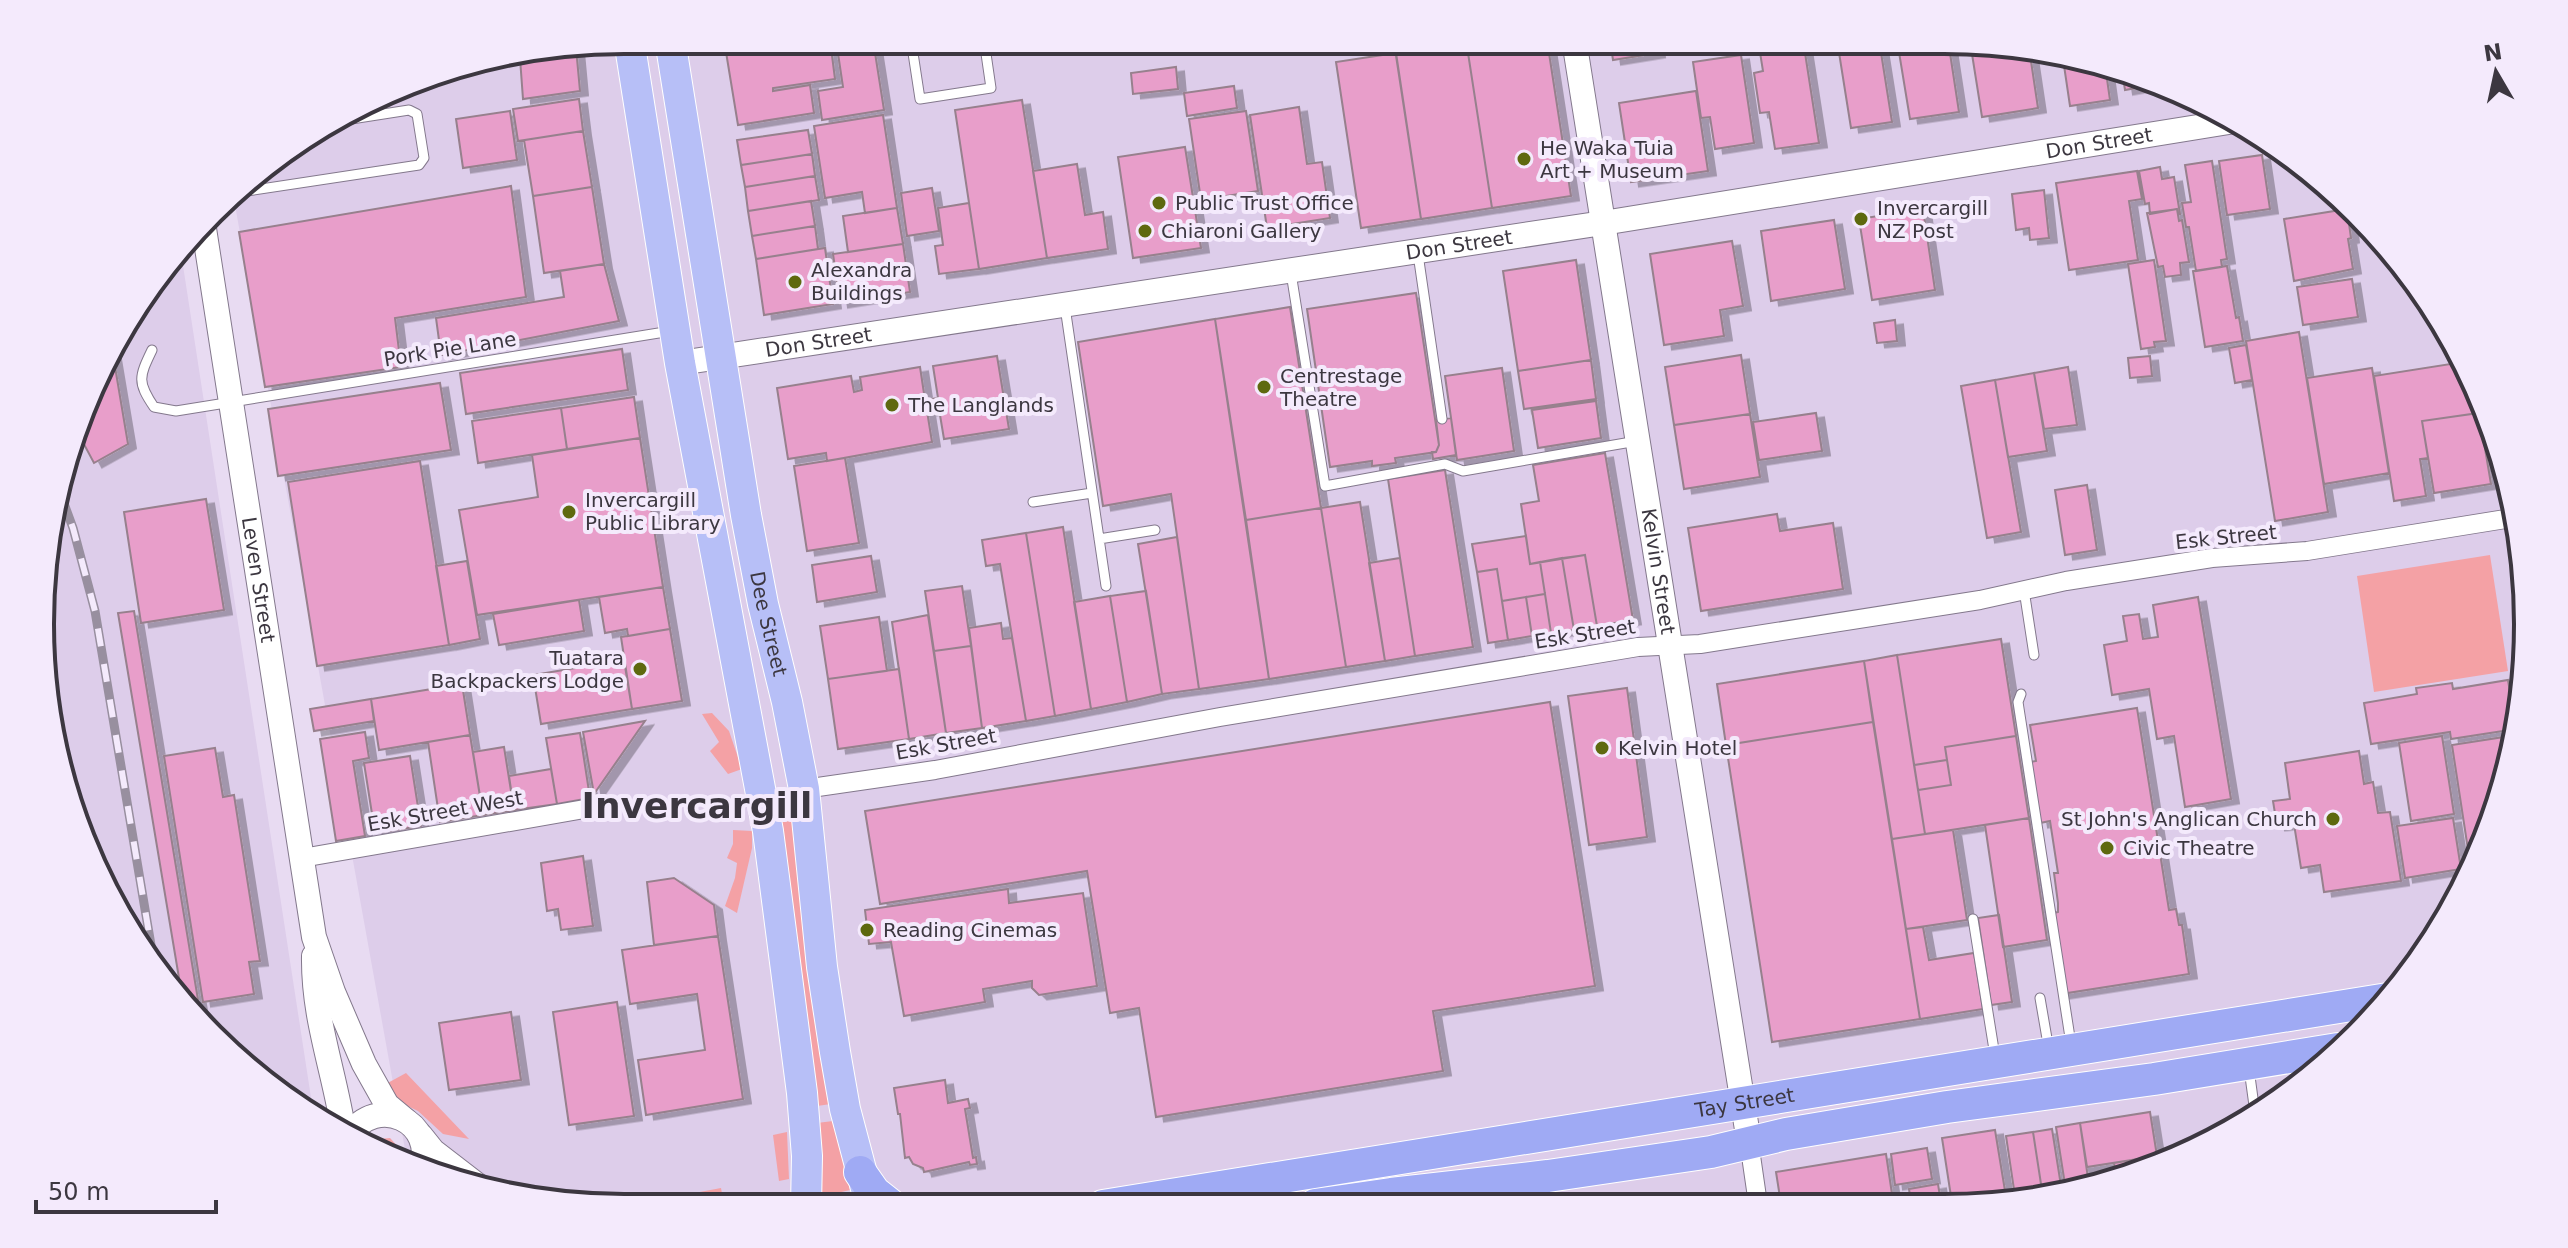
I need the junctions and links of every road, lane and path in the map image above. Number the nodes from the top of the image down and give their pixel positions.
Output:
1 (631, 54) edge
2 (672, 54) edge
3 (913, 54) edge
4 (986, 54) edge
5 (1576, 54) edge
6 (364, 117) edge
7 (2217, 124) edge
8 (254, 190) edge
9 (1603, 223) junction
10 (205, 237) edge
11 (1417, 250) junction
12 (1291, 270) junction
13 (1064, 303) junction
14 (675, 330) junction
15 (152, 350) dead end
16 (722, 357) junction
17 (680, 363) junction
18 (231, 403) junction
19 (1442, 419) dead end
20 (1637, 441) junction
21 (1092, 493) junction
22 (1033, 502) dead end
23 (2504, 519) edge
24 (1155, 530) dead end
25 (1099, 539) junction
26 (1106, 586) dead end
27 (2024, 590) junction
28 (1670, 646) junction
29 (2034, 655) dead end
30 (2021, 694) dead end
31 (804, 789) junction
32 (596, 807) dead end
33 (302, 858) junction
34 (1973, 919) dead end
35 (314, 937) junction
36 (2040, 998) dead end
37 (2371, 1002) edge
38 (2061, 1053) junction
39 (2318, 1054) edge
40 (1996, 1063) junction
41 (2249, 1063) junction
42 (2254, 1103) edge
43 (1743, 1105) junction
44 (344, 1120) edge
45 (356, 1127) edge
46 (412, 1127) junction
47 (1749, 1142) junction
48 (424, 1158) edge
49 (456, 1169) edge
50 (860, 1172) junction
51 (806, 1194) edge
52 (868, 1194) edge
53 (877, 1194) edge
54 (1178, 1194) edge
55 (1391, 1194) edge
56 (1757, 1194) edge

1 - 14 main road, Dee Street
2 - 16 main road, Dee Street
3 - 4 lane
5 - 9 street, Kelvin Street
6 - 8 lane
7 - 9 street, Don Street
9 - 11 street, Don Street
9 - 20 street, Kelvin Street
10 - 18 street, Leven Street
11 - 12 street, Don Street
11 - 19 lane
12 - 13 street, Don Street
12 - 20 lane
13 - 16 street, Don Street
13 - 21 lane
14 - 17 main road, Dee Street
14 - 18 lane, Pork Pie Lane
15 - 18 lane, Pork Pie Lane
16 - 17 street, Don Street
16 - 31 main road, Dee Street
17 - 51 main road, Dee Street
18 - 33 street, Leven Street
20 - 28 street, Kelvin Street
21 - 22 lane
21 - 25 lane
23 - 27 street, Esk Street
24 - 25 lane
25 - 26 lane
27 - 28 street, Esk Street
27 - 29 lane
28 - 31 street, Esk Street
28 - 43 street, Kelvin Street
30 - 38 lane
31 - 50 main road, Dee Street
32 - 33 street, Esk Street West
33 - 35 street, Leven Street
34 - 40 lane
35 - 44 street, Leven Street
35 - 46 street, Leven Street
36 - 38 lane
37 - 38 highway, Tay Street
38 - 40 highway, Tay Street
39 - 41 highway, Tay Street
40 - 43 highway, Tay Street
41 - 42 lane
41 - 47 highway, Tay Street
43 - 47 street, Kelvin Street
43 - 54 highway, Tay Street
45 - 46 street
46 - 48 street
46 - 49 street, Leven Street
47 - 55 highway, Tay Street
47 - 56 street
50 - 52 main road, Dee Street
50 - 53 highway

